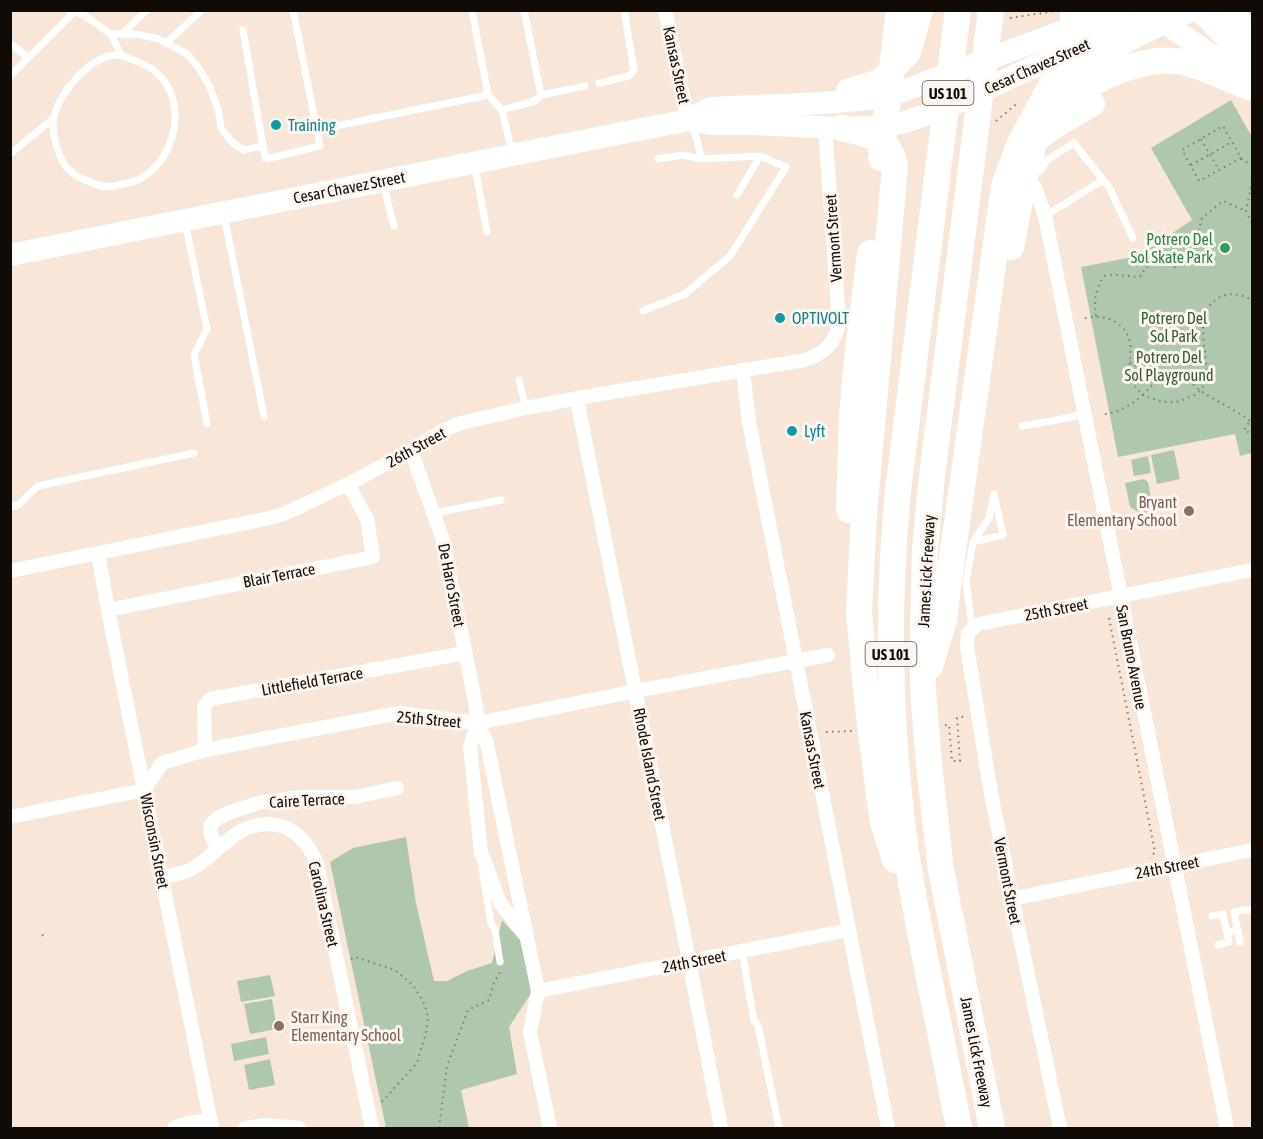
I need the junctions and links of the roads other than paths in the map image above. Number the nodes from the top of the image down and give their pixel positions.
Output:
1 (147, 10) edge
2 (202, 10) edge
3 (293, 10) edge
4 (472, 10) edge
5 (524, 10) edge
6 (624, 10) edge
7 (665, 10) edge
8 (899, 10) edge
9 (922, 10) edge
10 (958, 10) edge
11 (991, 10) edge
12 (1073, 10) edge
13 (1120, 10) edge
14 (1148, 10) edge
15 (1199, 10) edge
16 (1222, 10) edge
17 (1232, 10) edge
18 (72, 11) edge
19 (1177, 18) edge
20 (243, 30) dead end
21 (111, 34) junction
22 (122, 34) junction
23 (10, 43) edge
24 (166, 43) junction
25 (1252, 45) edge
26 (120, 55) junction
27 (28, 58) junction
28 (10, 76) edge
29 (599, 83) dead end
30 (1251, 83) edge
31 (585, 86) dead end
32 (914, 86) junction
33 (488, 95) junction
34 (541, 95) junction
35 (763, 105) junction
36 (502, 110) junction
37 (54, 118) junction
38 (688, 120) junction
39 (835, 128) junction
40 (316, 130) junction
41 (1038, 135) junction
42 (263, 146) junction
43 (10, 153) edge
44 (512, 154) junction
45 (760, 156) junction
46 (658, 159) dead end
47 (701, 159) junction
48 (474, 162) junction
49 (1040, 171) dead end
50 (1006, 179) junction
51 (383, 180) junction
52 (1103, 180) junction
53 (1035, 187) dead end
54 (737, 195) dead end
55 (224, 212) junction
56 (1045, 216) junction
57 (185, 220) junction
58 (394, 226) dead end
59 (487, 232) dead end
60 (1132, 238) dead end
61 (10, 255) edge
62 (643, 311) dead end
63 (828, 347) joint
64 (743, 370) junction
65 (519, 380) dead end
66 (577, 399) junction
67 (526, 408) junction
68 (1084, 414) junction
69 (264, 416) dead end
70 (207, 424) dead end
71 (1022, 426) dead end
72 (411, 451) junction
73 (194, 453) dead end
74 (348, 484) junction
75 (501, 500) dead end
76 (10, 507) edge
77 (434, 513) junction
78 (964, 537) junction
79 (98, 553) junction
80 (1252, 570) edge
81 (10, 571) edge
82 (1120, 596) junction
83 (108, 610) junction
84 (970, 630) junction
85 (466, 653) junction
86 (828, 655) dead end
87 (795, 662) junction
88 (864, 677) junction
89 (923, 689) junction
90 (636, 691) junction
91 (478, 723) junction
92 (205, 750) junction
93 (398, 788) dead end
94 (144, 790) junction
95 (10, 817) edge
96 (217, 849) junction
97 (1252, 850) edge
98 (480, 852) junction
99 (1174, 866) junction
100 (162, 877) junction
101 (1011, 899) junction
102 (1252, 909) edge
103 (1212, 916) dead end
104 (849, 930) junction
105 (1238, 930) junction
106 (1227, 933) junction
107 (527, 937) junction
108 (1240, 942) dead end
109 (922, 944) junction
110 (1218, 945) dead end
111 (742, 951) junction
112 (690, 961) junction
113 (500, 962) road end
114 (538, 991) junction
115 (212, 1124) edge
116 (174, 1128) edge
117 (245, 1128) edge
118 (299, 1128) edge
119 (372, 1128) edge
120 (550, 1128) edge
121 (721, 1128) edge
122 (779, 1128) edge
123 (888, 1128) edge
124 (959, 1128) edge
125 (992, 1128) edge
126 (1060, 1128) edge
127 (1227, 1128) edge

1 - 22 lane
2 - 24 lane
3 - 40 lane
4 - 33 lane
5 - 34 lane
6 - 29 lane
7 - 38 street, Kansas Street
8 - 88 highway
9 - 35 main road
10 - 109 highway, James Lick Freeway / US 101
11 - 89 highway, James Lick Freeway / US 101
12 - 50 highway
13 - 32 main road, Cesar Chavez Street
14 - 19 main road
14 - 50 highway
15 - 30 main road
16 - 19 main road, Cesar Chavez Street
17 - 25 highway
18 - 21 lane
18 - 27 lane
19 - 30 main road
19 - 39 main road, Cesar Chavez Street
19 - 41 highway
20 - 42 lane
21 - 22 lane
21 - 26 lane
22 - 24 lane
23 - 27 lane
24 - 42 lane
26 - 37 lane
26 - 37 lane
27 - 28 lane
30 - 41 highway
31 - 34 lane
32 - 35 main road, Cesar Chavez Street
32 - 39 main road
33 - 36 lane
33 - 40 lane
34 - 36 lane
35 - 38 main road, Cesar Chavez Street
36 - 44 lane
37 - 43 lane
38 - 39 main road, Cesar Chavez Street
38 - 44 main road, Cesar Chavez Street
38 - 47 lane
39 - 63 street, Vermont Street
39 - 88 highway
40 - 42 lane
41 - 78 highway
44 - 48 main road, Cesar Chavez Street
45 - 47 lane
45 - 54 lane
45 - 62 lane
46 - 47 lane
48 - 51 main road, Cesar Chavez Street
48 - 59 lane
49 - 52 lane
50 - 78 highway
51 - 55 main road, Cesar Chavez Street
51 - 58 lane
52 - 56 lane
52 - 60 lane
53 - 56 street, San Bruno Avenue
55 - 57 main road, Cesar Chavez Street
55 - 69 lane
56 - 68 street, San Bruno Avenue
57 - 61 main road, Cesar Chavez Street
57 - 70 lane
63 - 64 street, 26th Street
64 - 66 street, 26th Street
64 - 87 street, Kansas Street
65 - 67 lane
66 - 67 street, 26th Street
66 - 90 street, Rhode Island Street
67 - 72 street, 26th Street
68 - 71 lane
68 - 82 street, San Bruno Avenue
72 - 74 street, 26th Street
72 - 77 street, De Haro Street
73 - 76 lane
74 - 79 street, 26th Street
74 - 83 street, Blair Terrace
75 - 77 lane
77 - 85 street, De Haro Street
78 - 78 lane
78 - 84 lane
78 - 89 highway
79 - 81 street, 26th Street
79 - 83 street, Wisconsin Street
80 - 82 street, 25th Street
82 - 84 street, 25th Street
82 - 99 street, San Bruno Avenue
83 - 94 street, Wisconsin Street
84 - 101 street, Vermont Street
85 - 91 street, De Haro Street
85 - 92 street, Littlefield Terrace
86 - 87 street, 25th Street
87 - 90 street, 25th Street
87 - 104 street, Kansas Street
88 - 109 highway
89 - 125 highway, James Lick Freeway / US 101
90 - 91 street, 25th Street
90 - 112 street, Rhode Island Street
91 - 92 street, 25th Street
91 - 98 street, De Haro Street
91 - 107 street, De Haro Street
92 - 94 street, 25th Street
93 - 96 street, Caire Terrace
94 - 95 street
94 - 100 street, Wisconsin Street
96 - 100 street, Carolina Street
96 - 119 street, Carolina Street
97 - 99 street, 24th Street
98 - 107 street, De Haro Street
98 - 113 lane
99 - 101 street, 24th Street
99 - 127 street, San Bruno Avenue
100 - 115 street, Wisconsin Street
101 - 126 street, Vermont Street
102 - 105 lane
103 - 106 lane
104 - 111 street, 24th Street
104 - 123 street, Kansas Street
105 - 106 lane
105 - 108 lane
106 - 110 lane
107 - 114 street, De Haro Street
109 - 124 highway, James Lick Freeway / US 101
111 - 112 street, 24th Street
111 - 122 lane
112 - 114 street, 24th Street
112 - 121 street, Rhode Island Street
114 - 120 street, De Haro Street
115 - 116 street
117 - 118 street

